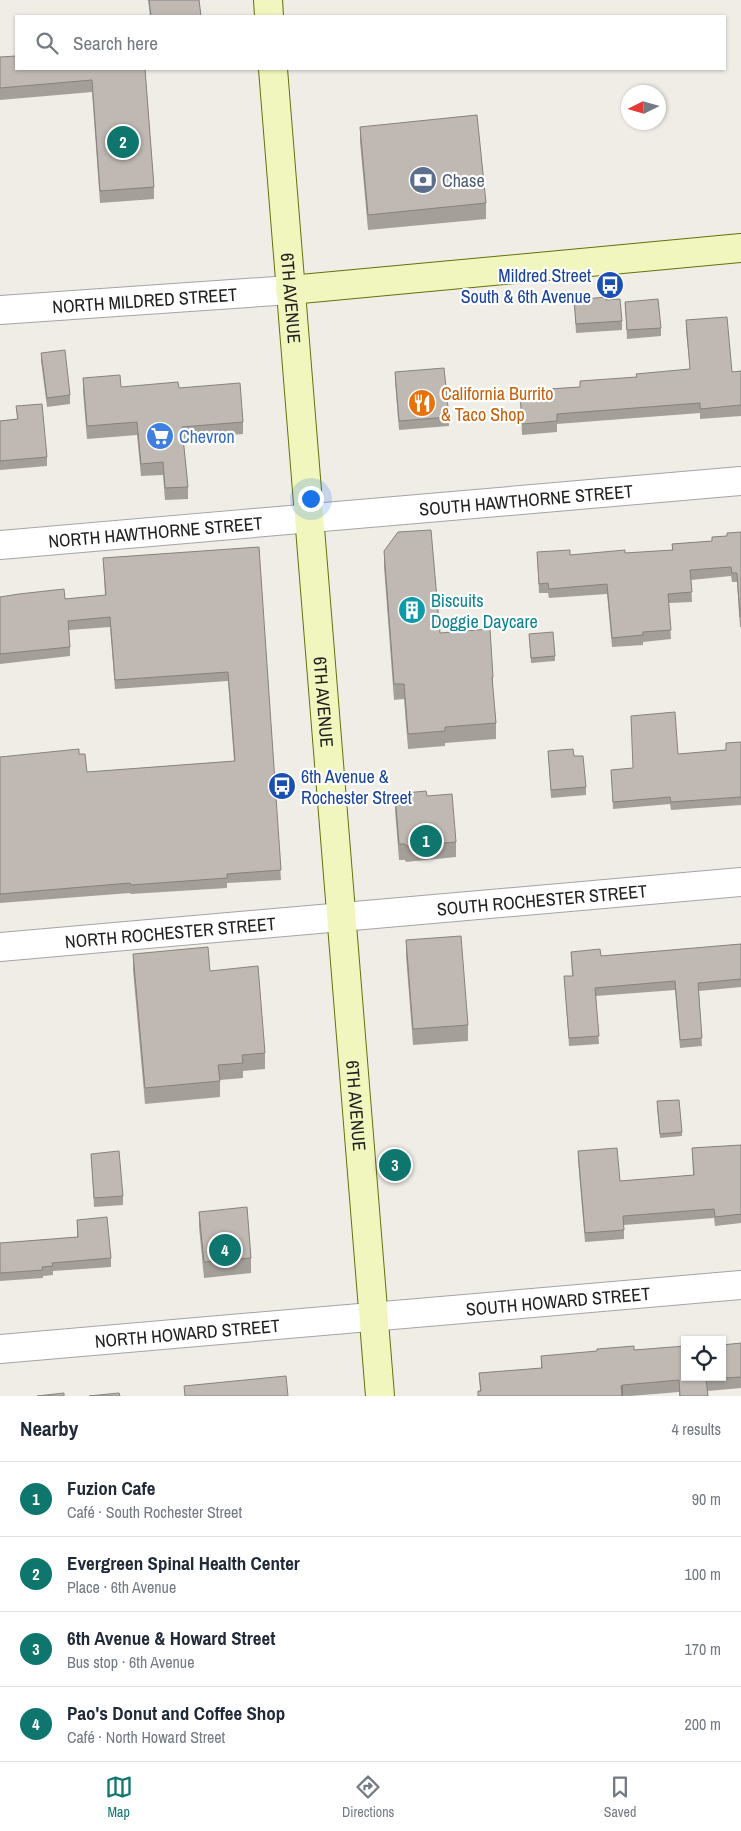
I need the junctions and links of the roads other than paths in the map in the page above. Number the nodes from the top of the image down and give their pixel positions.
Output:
1 (268, 0) edge
2 (269, 15) edge
3 (273, 70) edge
4 (741, 248) edge
5 (290, 290) junction
6 (0, 310) edge
7 (741, 481) edge
8 (310, 518) junction
9 (0, 545) edge
10 (741, 882) edge
11 (342, 917) junction
12 (0, 947) edge
13 (741, 1285) edge
14 (374, 1317) junction
15 (0, 1349) edge
16 (380, 1396) edge

1 - 2 main road
3 - 5 main road, 6TH AVENUE
4 - 5 main road
5 - 6 street, NORTH MILDRED STREET
5 - 8 main road, 6TH AVENUE
7 - 8 street, SOUTH HAWTHORNE STREET
8 - 9 street, NORTH HAWTHORNE STREET
8 - 11 main road, 6TH AVENUE
10 - 11 street, SOUTH ROCHESTER STREET
11 - 12 street, NORTH ROCHESTER STREET
11 - 14 main road, 6TH AVENUE
13 - 14 street, SOUTH HOWARD STREET
14 - 15 street, NORTH HOWARD STREET
14 - 16 main road, 6TH AVENUE

